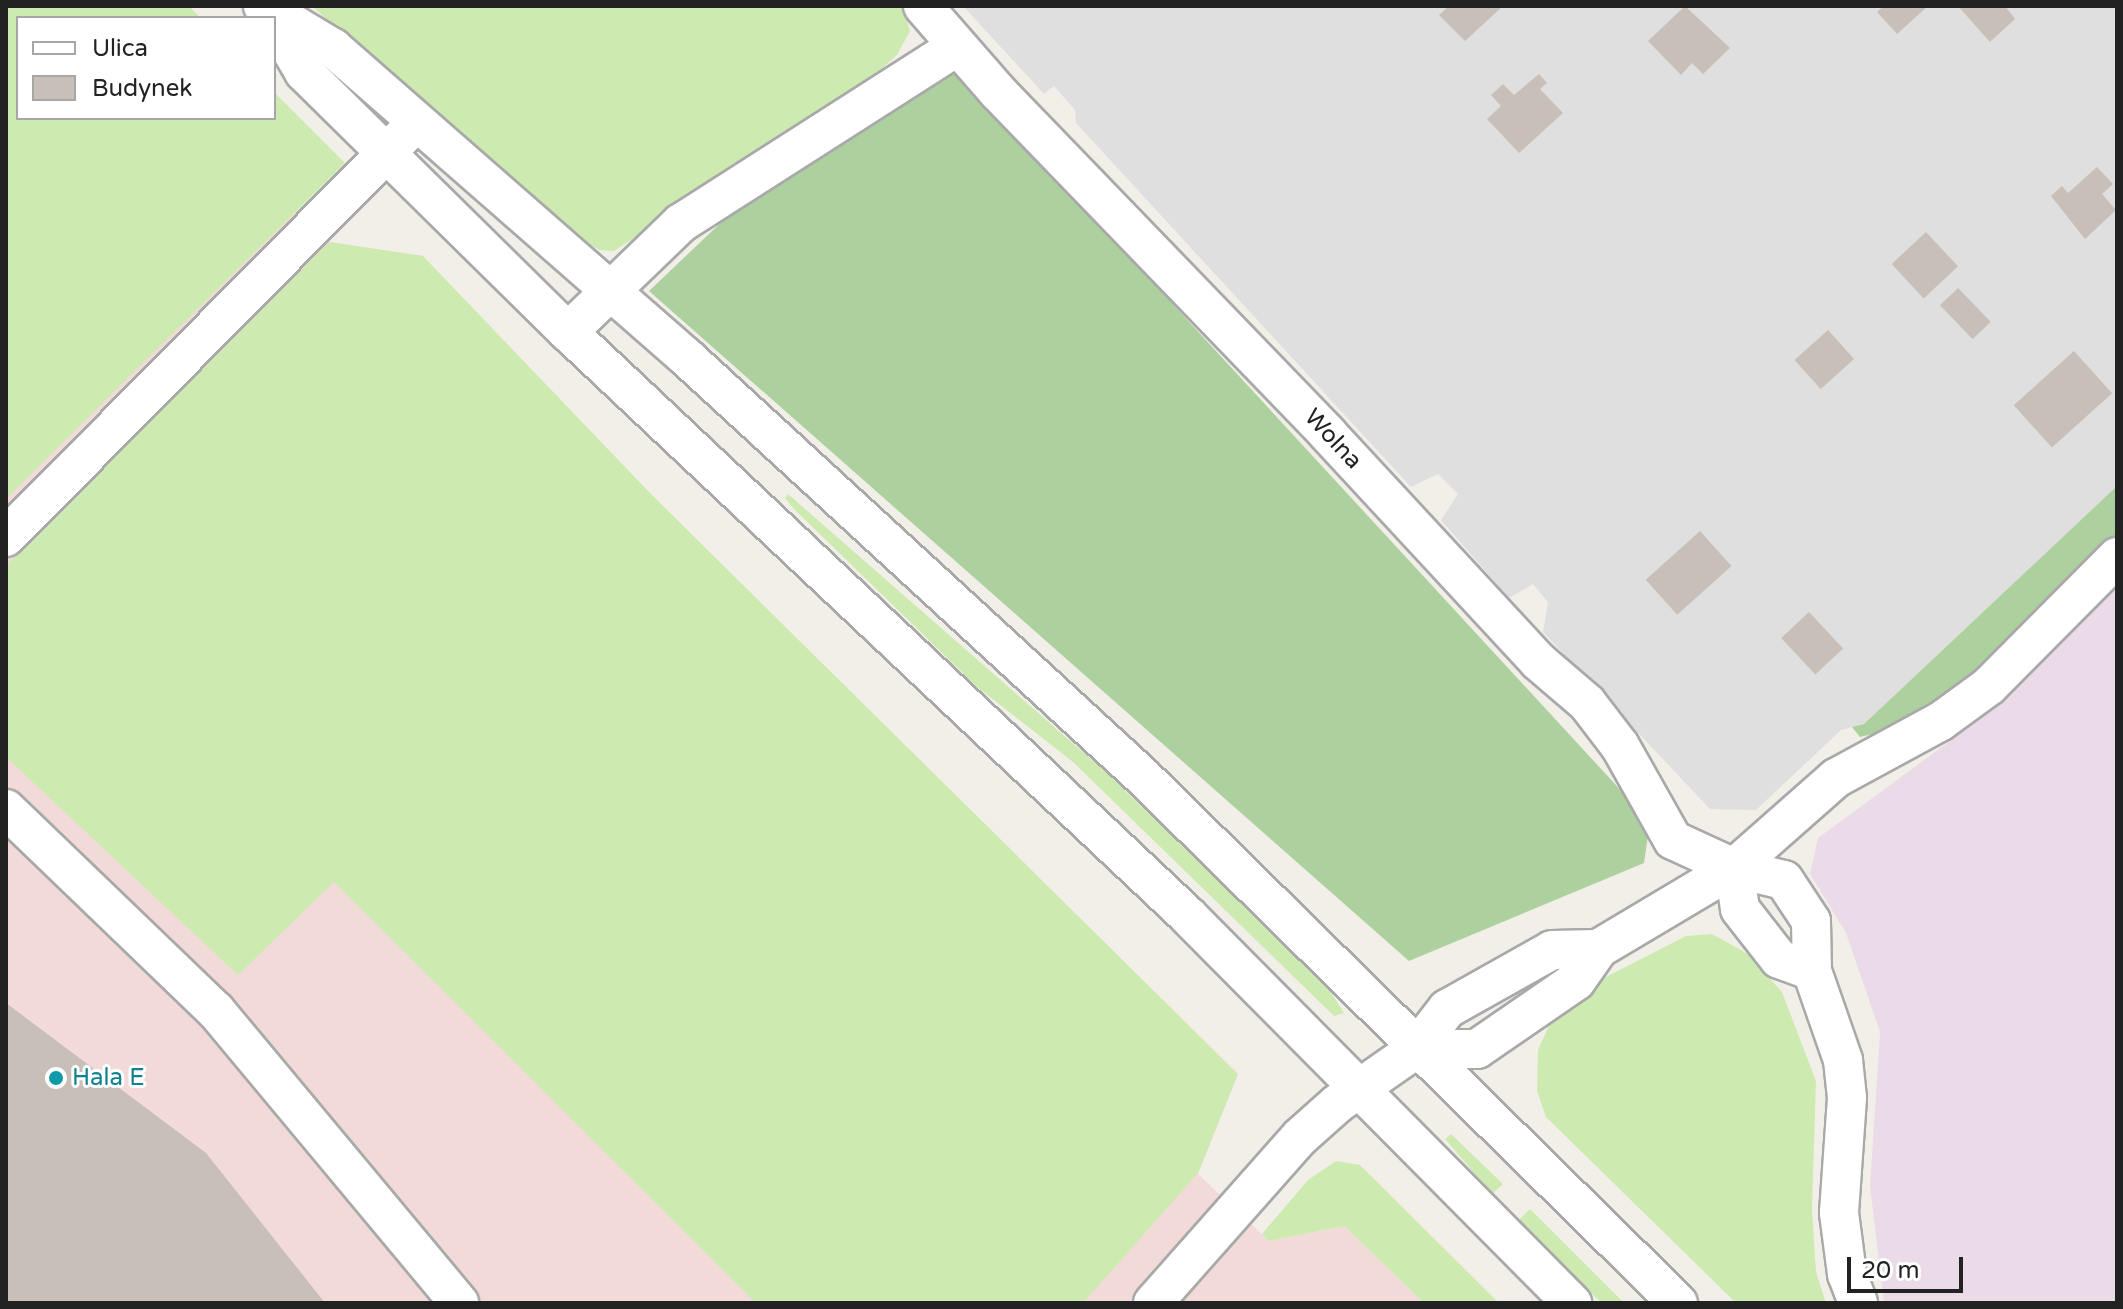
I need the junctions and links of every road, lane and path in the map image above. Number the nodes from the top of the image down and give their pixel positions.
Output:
1 (923, 6) edge
2 (276, 18) edge
3 (276, 26) edge
4 (956, 47) junction
5 (417, 122) junction
6 (386, 153) junction
7 (607, 291) junction
8 (568, 332) junction
9 (6, 537) edge
10 (2117, 557) edge
11 (6, 809) edge
12 (1734, 868) junction
13 (1812, 971) junction
14 (1416, 1049) junction
15 (1359, 1090) junction
16 (459, 1303) edge
17 (1153, 1303) edge
18 (1572, 1303) edge
19 (1678, 1303) edge
20 (1858, 1303) edge

1 - 4 street, Wolna
2 - 5 street
3 - 6 street
4 - 7 street
4 - 12 street, Wolna
5 - 6 street
5 - 7 street
6 - 8 street
6 - 9 street
7 - 8 street
7 - 14 street
8 - 15 street
10 - 12 street
11 - 16 street
12 - 13 street
12 - 13 street, Wolna
12 - 14 street
13 - 20 street, Wolna
14 - 15 street
14 - 19 street
15 - 17 street
15 - 18 street

